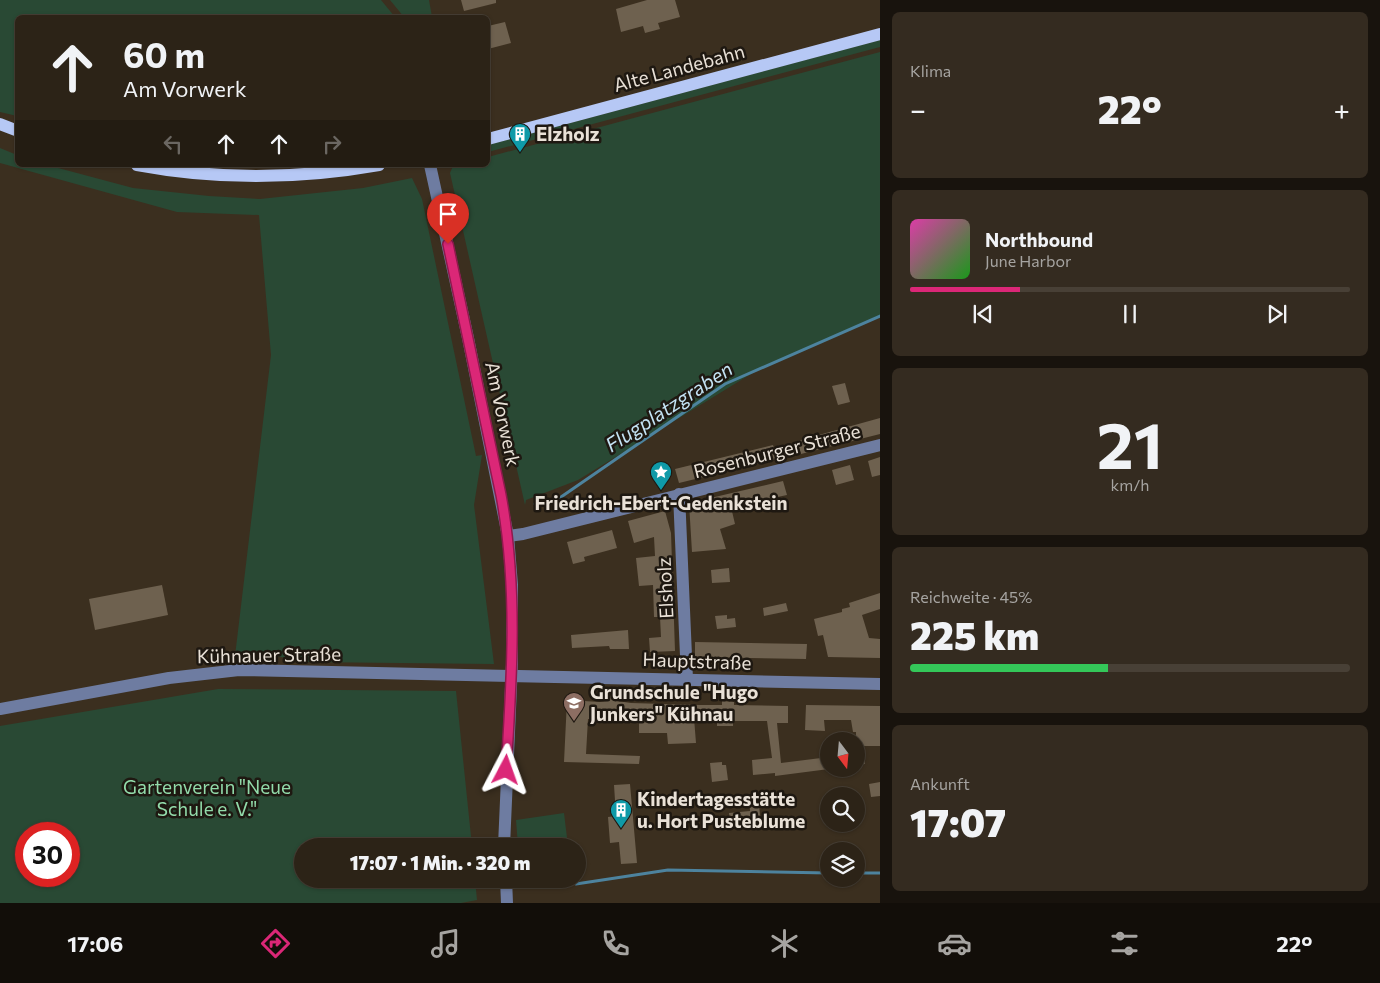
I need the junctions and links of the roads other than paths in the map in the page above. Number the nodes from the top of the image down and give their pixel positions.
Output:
1 (880, 34) edge
2 (0, 124) edge
3 (15, 130) edge
4 (490, 138) edge
5 (152, 167) edge
6 (366, 167) edge
7 (430, 167) edge
8 (880, 445) edge
9 (679, 494) junction
10 (508, 536) junction
11 (512, 675) junction
12 (687, 679) junction
13 (880, 684) edge
14 (0, 709) edge
15 (504, 838) edge
16 (507, 888) edge
17 (508, 903) edge

1 - 4 main road, Alte Landebahn
2 - 3 main road
5 - 6 main road
7 - 10 street, Am Vorwerk
8 - 9 street, Rosenburger Straße
9 - 10 street, Rosenburger Straße
9 - 12 street, Elsholz
10 - 11 street, Am Vorwerk
11 - 12 street, Hauptstraße
11 - 14 street, Kühnauer Straße
11 - 15 street, Am Vorwerk
12 - 13 street, Hauptstraße
16 - 17 street

